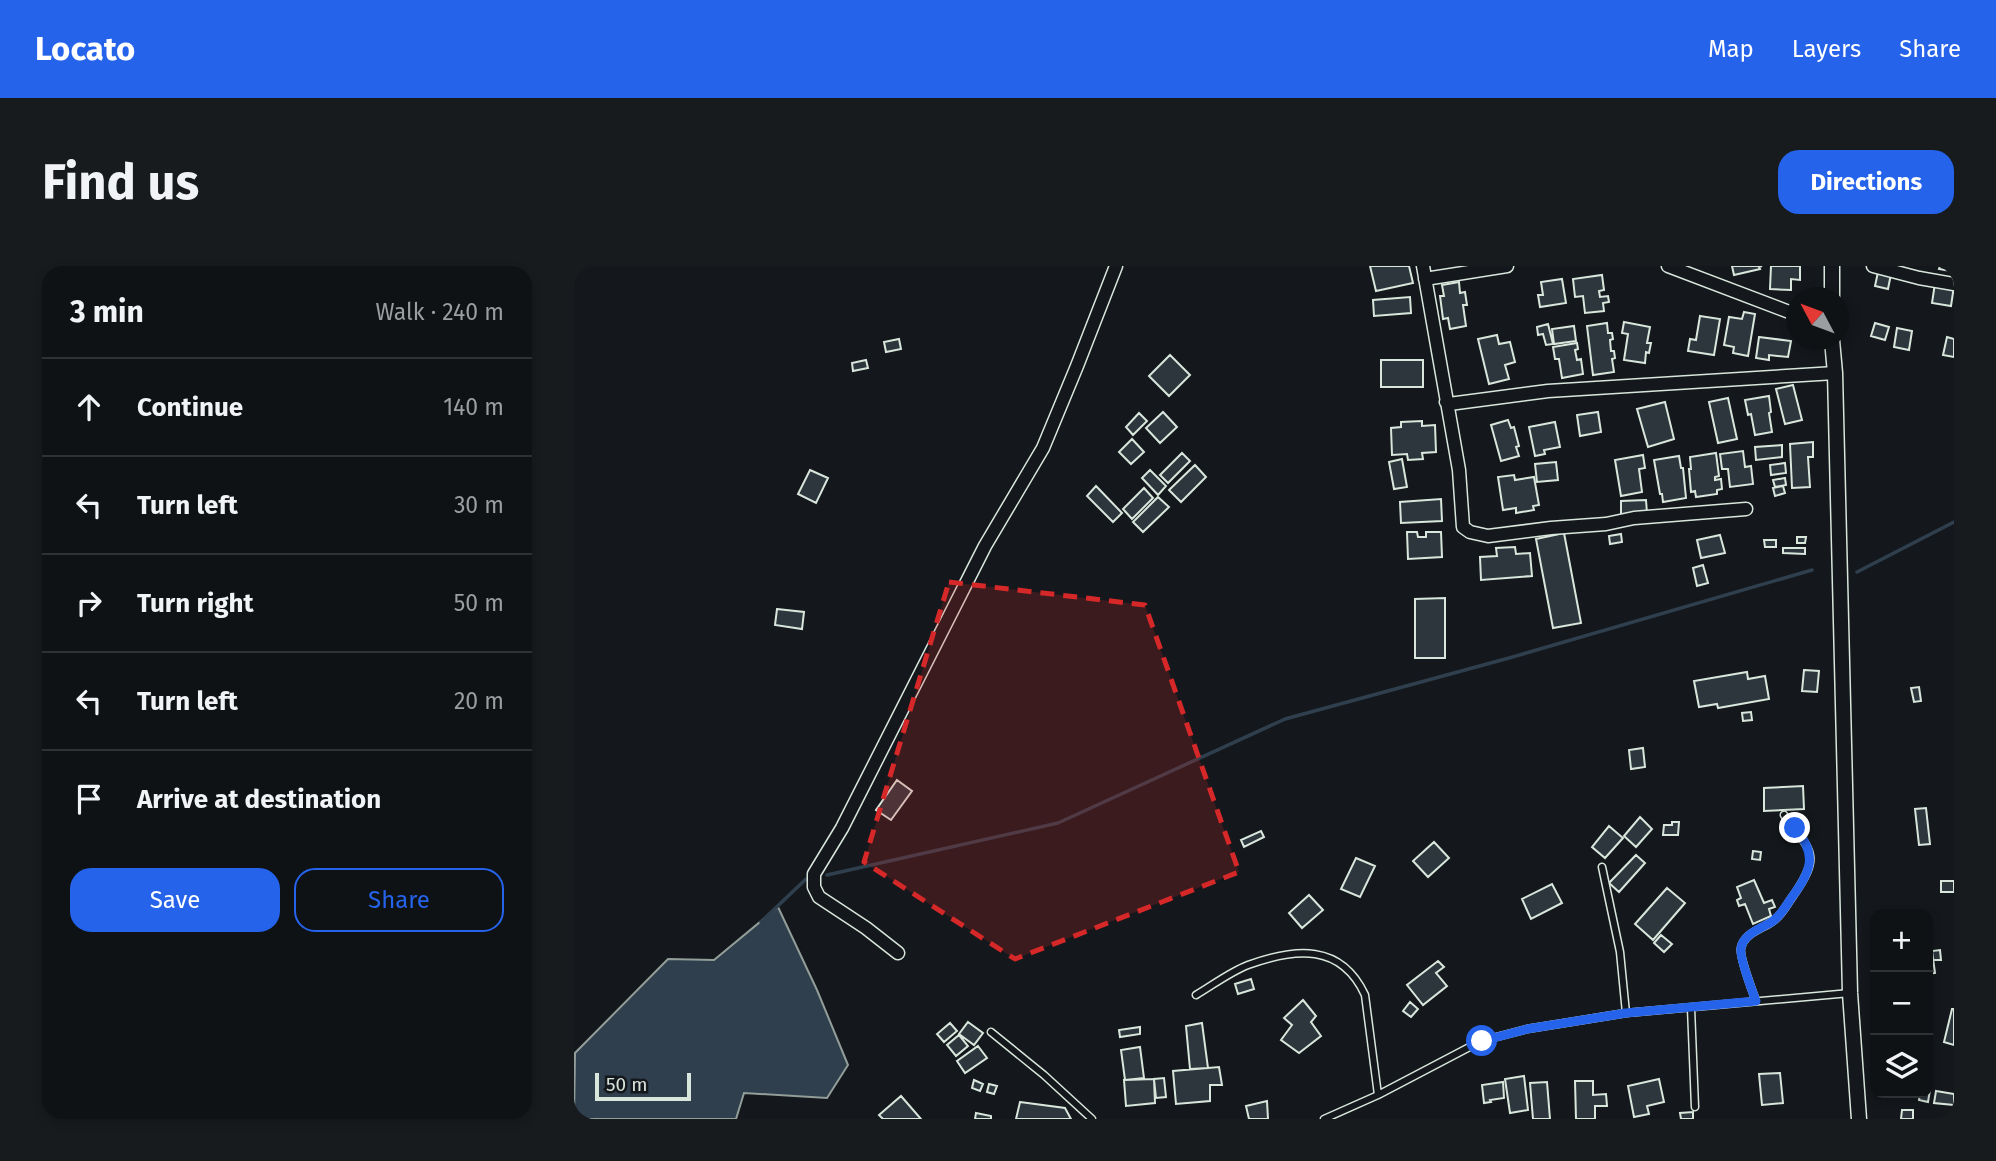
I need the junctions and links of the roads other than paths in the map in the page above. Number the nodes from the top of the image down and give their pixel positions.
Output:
1 (1116, 266) edge
2 (1507, 266) edge
3 (1668, 266) edge
4 (1832, 266) edge
5 (1873, 266) edge
6 (1424, 272) edge
7 (1954, 284) edge
8 (1832, 287) edge
9 (1786, 311) edge
10 (1833, 350) edge
11 (1835, 373) junction
12 (1446, 402) junction
13 (1746, 509) dead end
14 (1784, 815) dead end
15 (1602, 867) dead end
16 (898, 953) dead end
17 (1850, 993) junction
18 (1196, 995) dead end
19 (1756, 1001) junction
20 (1691, 1008) junction
21 (1626, 1013) junction
22 (991, 1032) dead end
23 (1378, 1095) junction
24 (1695, 1107) dead end
25 (1092, 1119) edge
26 (1324, 1119) edge
27 (1859, 1119) edge

1 - 16 street
2 - 6 street
3 - 9 street
4 - 8 street
5 - 7 street
6 - 12 street
10 - 11 street
11 - 12 street
11 - 17 street
12 - 13 street
14 - 19 lane
15 - 21 lane
17 - 19 lane
17 - 27 street
18 - 23 lane
19 - 20 lane
20 - 21 lane
20 - 24 lane
21 - 23 lane
22 - 25 lane
23 - 26 lane

